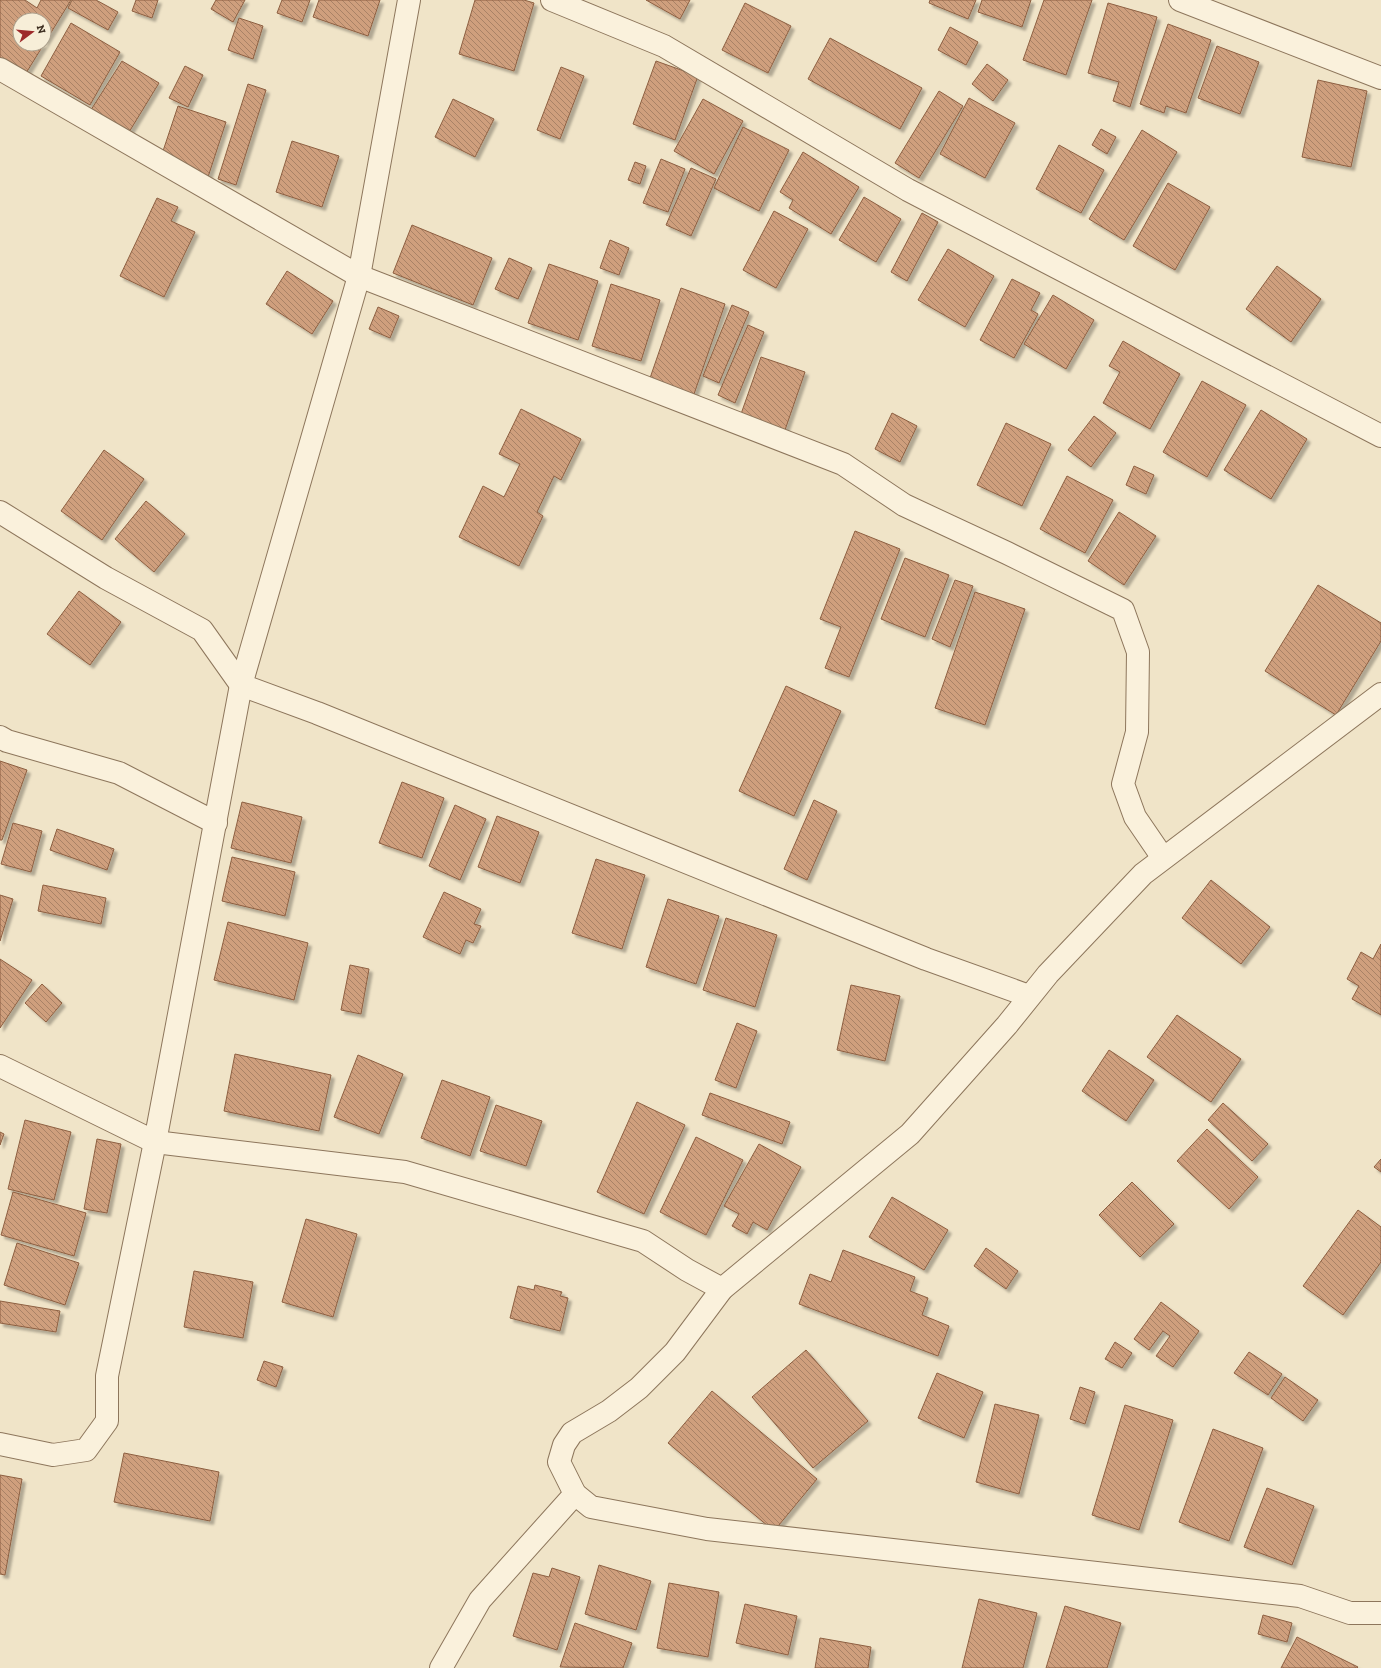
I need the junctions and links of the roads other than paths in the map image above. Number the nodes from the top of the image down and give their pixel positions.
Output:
1 (409, 0) edge
2 (552, 0) edge
3 (1180, 0) edge
4 (0, 69) edge
5 (1381, 78) edge
6 (359, 276) junction
7 (1381, 436) edge
8 (0, 512) edge
9 (242, 685) junction
10 (1381, 694) edge
11 (0, 737) edge
12 (216, 823) junction
13 (1163, 858) junction
14 (1029, 996) junction
15 (0, 1066) edge
16 (155, 1142) junction
17 (722, 1289) junction
18 (0, 1444) edge
19 (575, 1494) junction
20 (1381, 1613) edge
21 (440, 1668) edge

1 - 6 street
2 - 7 street
3 - 5 street
4 - 6 street
6 - 9 street
6 - 13 street
8 - 9 street
9 - 12 street
9 - 14 street
10 - 13 street
11 - 12 street
12 - 16 street
13 - 14 street
14 - 17 street
15 - 16 street
16 - 17 street
16 - 18 street
17 - 19 street
19 - 20 street
19 - 21 street

